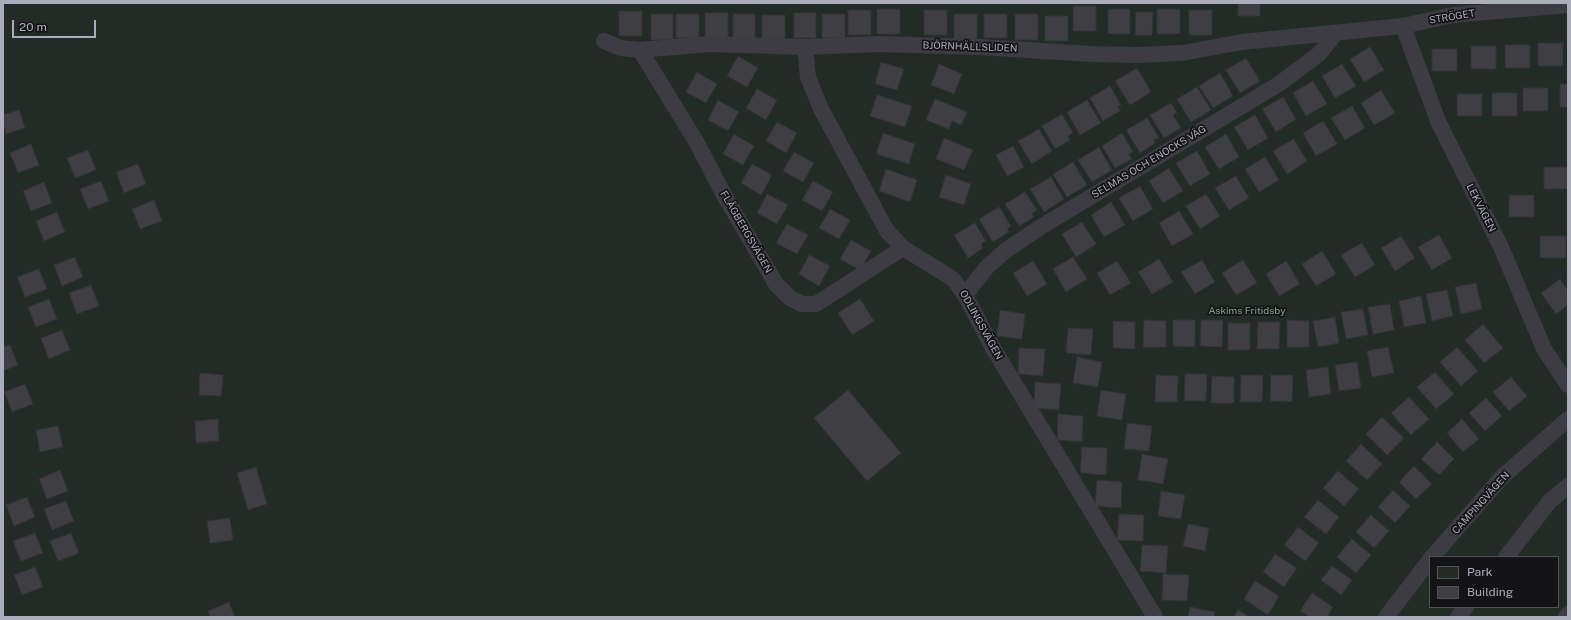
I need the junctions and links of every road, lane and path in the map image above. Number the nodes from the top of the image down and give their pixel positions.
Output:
1 (1560, 4) edge
2 (1403, 26) junction
3 (1336, 33) junction
4 (604, 41) dead end
5 (805, 47) junction
6 (640, 50) junction
7 (903, 248) junction
8 (965, 295) junction
9 (1568, 385) edge
10 (1568, 419) edge
11 (1568, 486) edge
12 (1433, 556) edge
13 (1507, 556) edge
14 (1429, 561) edge
15 (1465, 608) edge
16 (1568, 614) edge
17 (1155, 617) edge
18 (1386, 617) edge
19 (1458, 617) edge
20 (1566, 617) edge

1 - 2 lane, STRÖGET
2 - 3 lane, STRÖGET
2 - 9 lane, LEKVÄGEN
3 - 5 lane, BJÖRNHÄLLSLIDEN
3 - 8 lane, SELMAS OCH ENOCKS VÄG
4 - 6 lane, BJÖRNHÄLLSLIDEN
5 - 6 lane, BJÖRNHÄLLSLIDEN
5 - 7 lane, ODLINGSVÄGEN
6 - 7 lane, FLÅGBERGSVÄGEN
7 - 8 lane, ODLINGSVÄGEN
8 - 17 lane, ODLINGSVÄGEN
10 - 12 lane, CAMPINGVÄGEN
11 - 13 lane
14 - 18 lane
15 - 19 lane
16 - 20 lane

